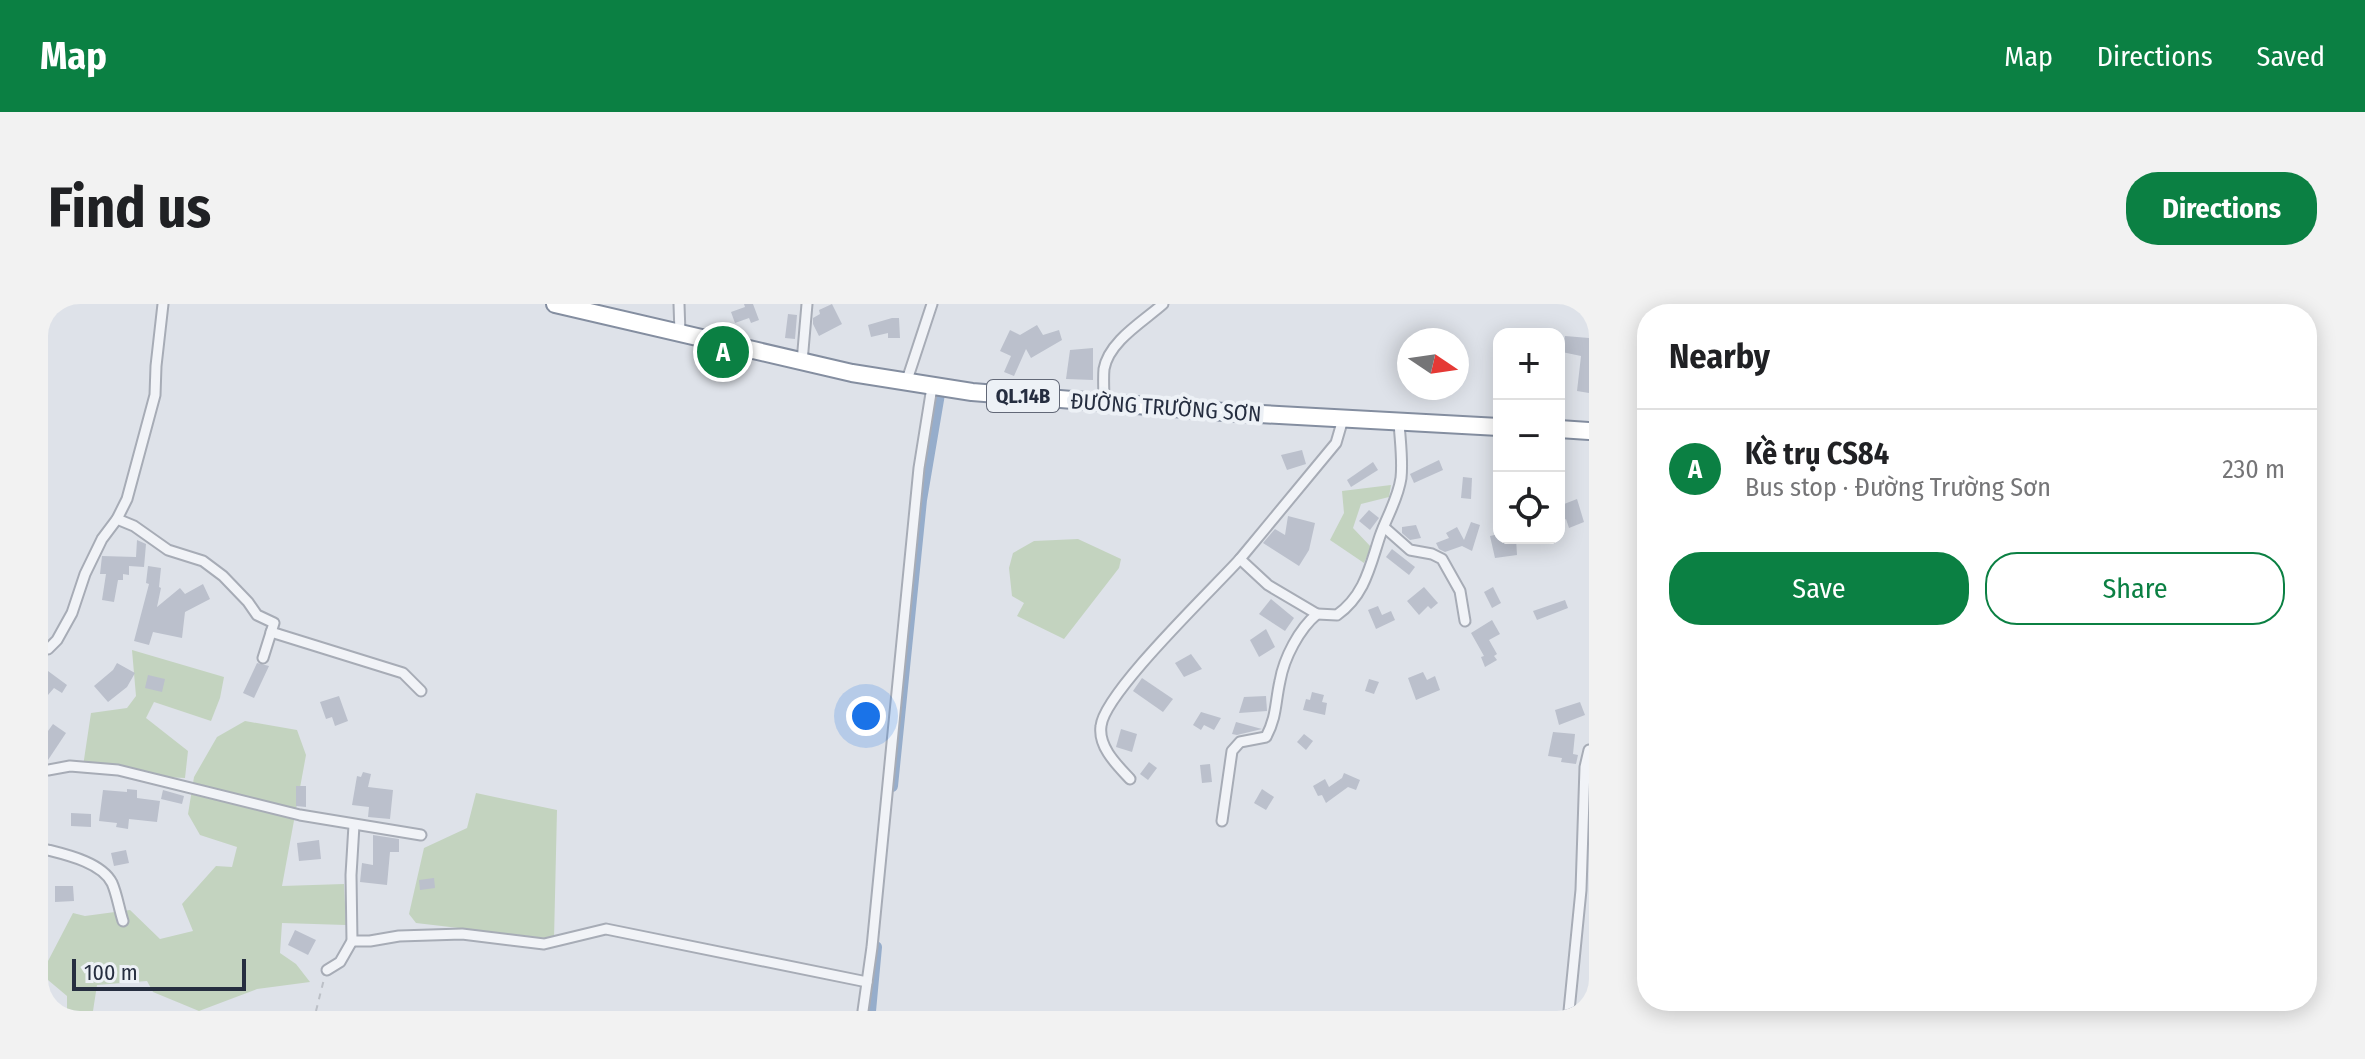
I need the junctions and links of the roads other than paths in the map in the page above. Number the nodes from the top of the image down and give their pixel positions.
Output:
1 (163, 304) edge
2 (555, 304) edge
3 (679, 304) edge
4 (807, 304) edge
5 (932, 304) edge
6 (1161, 305) edge
7 (606, 310) edge
8 (680, 333) junction
9 (802, 362) junction
10 (906, 383) junction
11 (932, 387) junction
12 (1104, 401) junction
13 (1343, 419) junction
14 (1399, 422) junction
15 (1493, 427) edge
16 (1565, 429) edge
17 (1589, 431) edge
18 (117, 519) junction
19 (1384, 527) junction
20 (1240, 559) junction
21 (1317, 614) junction
22 (1465, 621) dead end
23 (271, 632) junction
24 (48, 649) edge
25 (263, 658) dead end
26 (421, 691) dead end
27 (1589, 750) edge
28 (48, 770) edge
29 (1130, 779) dead end
30 (1222, 821) dead end
31 (354, 825) junction
32 (421, 835) dead end
33 (48, 850) edge
34 (123, 921) dead end
35 (352, 941) junction
36 (327, 970) road end
37 (867, 982) junction
38 (863, 1011) edge
39 (1569, 1011) edge

1 - 18 street
2 - 7 highway, ĐƯỜNG TRƯỜNG SƠN / QL.14B
3 - 8 street
4 - 9 street
5 - 10 street
6 - 12 street
7 - 8 highway, ĐƯỜNG TRƯỜNG SƠN / QL.14B
8 - 9 highway, ĐƯỜNG TRƯỜNG SƠN / QL.14B
9 - 10 highway, ĐƯỜNG TRƯỜNG SƠN / QL.14B
10 - 11 highway, ĐƯỜNG TRƯỜNG SƠN / QL.14B
11 - 12 highway, ĐƯỜNG TRƯỜNG SƠN / QL.14B
11 - 37 street
12 - 13 highway, ĐƯỜNG TRƯỜNG SƠN / QL.14B
13 - 14 highway, ĐƯỜNG TRƯỜNG SƠN / QL.14B
13 - 20 street
14 - 15 highway, ĐƯỜNG TRƯỜNG SƠN / QL.14B
14 - 19 street
16 - 17 highway
18 - 23 street
18 - 24 street
19 - 21 street
19 - 22 street
20 - 21 street
20 - 29 street
21 - 30 street
23 - 25 street
23 - 26 street
27 - 39 street
28 - 31 street
31 - 32 street
31 - 35 street
33 - 34 street
35 - 36 street
35 - 37 street
37 - 38 street

